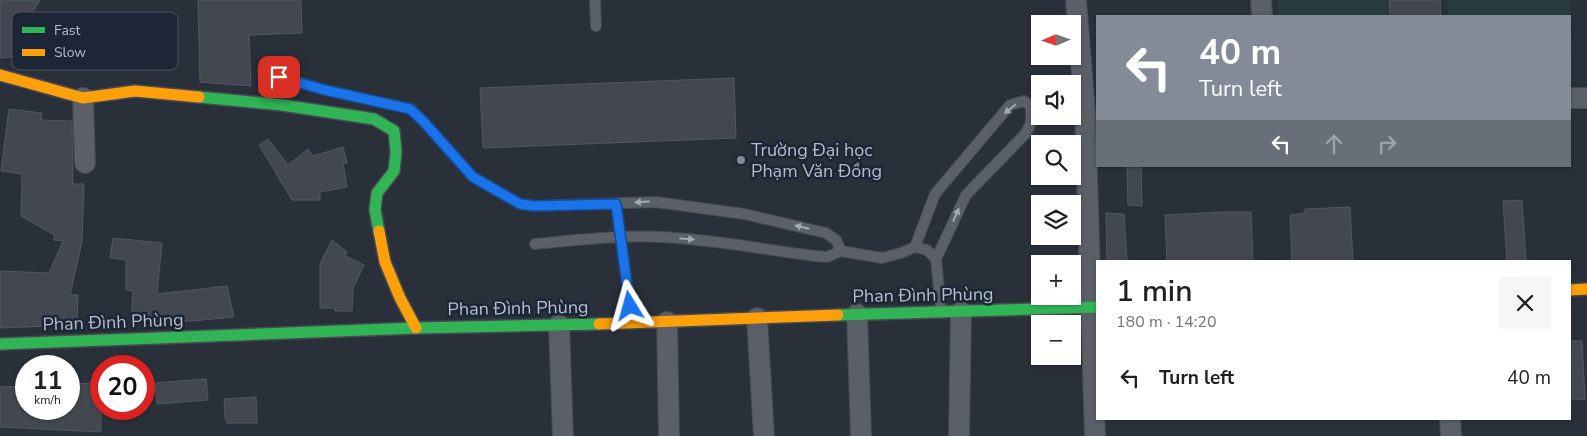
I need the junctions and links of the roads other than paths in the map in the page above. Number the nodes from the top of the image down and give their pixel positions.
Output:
1 (595, 0) edge
2 (1076, 0) edge
3 (1261, 0) edge
4 (1262, 15) edge
5 (596, 26) dead end
6 (263, 72) dead end
7 (0, 75) edge
8 (83, 98) junction
9 (1571, 98) edge
10 (1587, 98) edge
11 (1091, 112) edge
12 (84, 163) dead end
13 (616, 204) junction
14 (620, 236) junction
15 (535, 244) dead end
16 (915, 247) junction
17 (841, 251) junction
18 (936, 260) junction
19 (1587, 289) edge
20 (1571, 290) edge
21 (1094, 308) edge
22 (951, 312) junction
23 (857, 314) junction
24 (758, 318) junction
25 (667, 322) junction
26 (632, 323) junction
27 (559, 325) junction
28 (416, 328) junction
29 (0, 344) edge
30 (1450, 420) edge
31 (564, 436) edge
32 (669, 436) edge
33 (764, 436) edge
34 (861, 436) edge
35 (959, 436) edge
36 (1095, 436) edge
37 (1451, 436) edge

1 - 5 lane
2 - 11 street
3 - 4 street
6 - 13 lane
7 - 8 street
8 - 12 street
8 - 28 street
9 - 10 street
11 - 21 street
13 - 14 lane
17 -> 13 lane
14 - 15 lane
14 -> 17 lane
14 - 26 lane
16 - 17 lane
16 - 18 lane
18 -> 16 lane
18 - 22 lane
19 - 20 street
21 - 22 street, Phan Đình Phùng
21 - 36 street
22 - 23 street, Phan Đình Phùng
22 - 35 street
23 - 24 street, Phan Đình Phùng
23 - 34 street
24 - 25 street, Phan Đình Phùng
24 - 33 street
25 - 26 street, Phan Đình Phùng
25 - 32 street
26 - 27 street, Phan Đình Phùng
27 - 28 street, Phan Đình Phùng
27 - 31 street
28 - 29 street, Phan Đình Phùng
30 - 37 street

